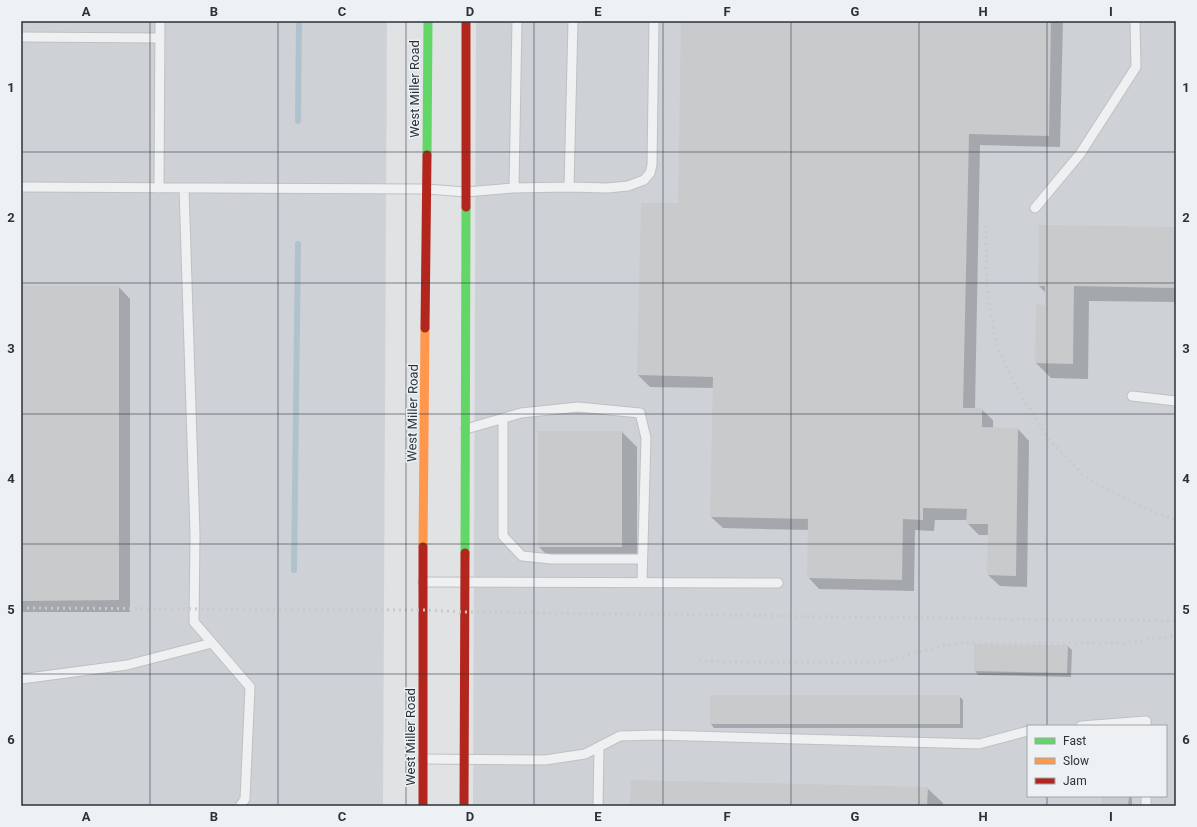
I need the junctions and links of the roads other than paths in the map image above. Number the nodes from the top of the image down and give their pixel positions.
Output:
1 (160, 21) edge
2 (428, 21) edge
3 (466, 21) edge
4 (516, 21) edge
5 (573, 21) edge
6 (654, 21) edge
7 (1135, 21) edge
8 (21, 37) edge
9 (160, 38) junction
10 (21, 187) edge
11 (569, 187) junction
12 (160, 188) junction
13 (184, 188) junction
14 (514, 188) junction
15 (427, 189) junction
16 (466, 192) junction
17 (1035, 208) dead end
18 (1132, 396) dead end
19 (1176, 400) edge
20 (503, 418) junction
21 (464, 429) junction
22 (642, 559) junction
23 (423, 582) junction
24 (464, 582) junction
25 (642, 582) junction
26 (778, 583) dead end
27 (212, 643) junction
28 (21, 679) edge
29 (1094, 725) edge
30 (1146, 725) edge
31 (1027, 731) edge
32 (599, 746) junction
33 (423, 759) junction
34 (464, 759) junction
35 (240, 806) edge
36 (423, 806) edge
37 (464, 806) edge
38 (598, 806) edge

1 - 9 lane
2 - 15 main road, West Miller Road
3 - 16 main road
4 - 14 lane
5 - 11 lane
6 - 11 lane
7 - 17 lane
8 - 9 lane
9 - 12 lane
10 - 12 lane
11 - 14 lane
12 - 13 lane
13 - 15 lane
13 - 27 lane
14 - 16 lane
15 - 16 lane
15 - 23 main road, West Miller Road
16 - 21 main road
18 - 19 lane
20 - 21 lane
20 - 22 lane
20 - 22 lane
21 - 24 main road
22 - 25 lane
23 - 24 lane
23 - 33 main road, West Miller Road
24 - 25 lane
24 - 34 main road
25 - 26 lane
27 - 28 lane
27 - 35 lane
29 - 30 lane
31 - 32 lane
32 - 34 lane
32 - 38 lane
33 - 34 lane
33 - 36 main road, West Miller Road
34 - 37 main road

